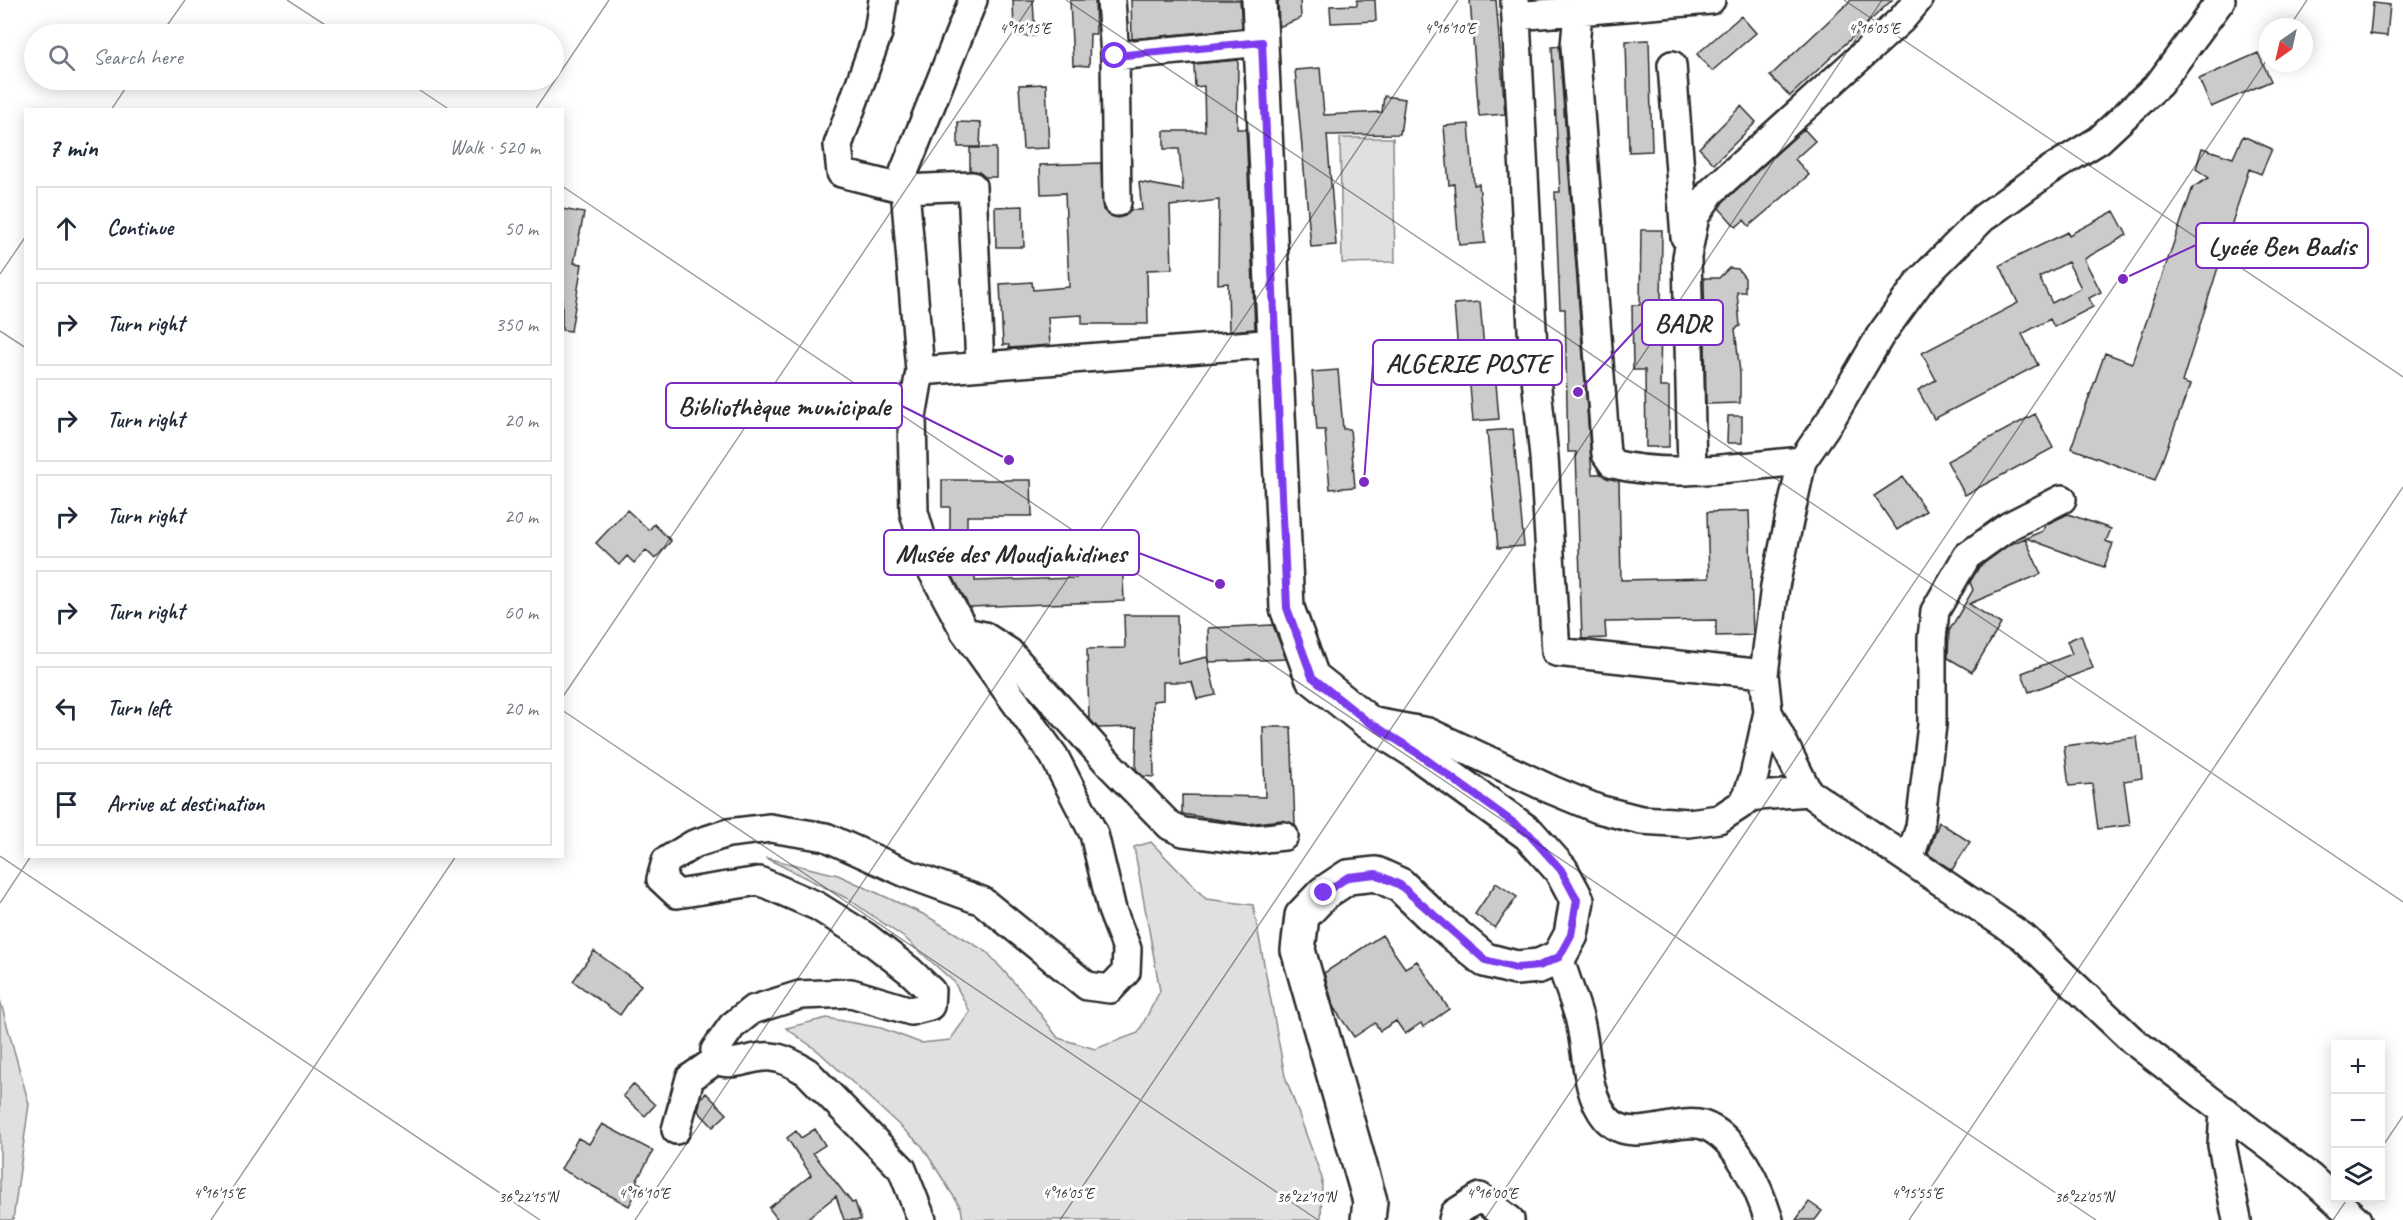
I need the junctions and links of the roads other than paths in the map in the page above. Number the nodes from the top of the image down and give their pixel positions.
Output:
1 (884, 0) edge
2 (973, 0) edge
3 (1111, 0) edge
4 (1259, 0) edge
5 (1711, 0) edge
6 (1918, 0) edge
7 (2221, 0) edge
8 (1515, 8) edge
9 (1578, 12) junction
10 (1262, 42) junction
11 (1115, 56) junction
12 (1672, 65) dead end
13 (905, 189) junction
14 (1117, 202) dead end
15 (1687, 257) junction
16 (1276, 343) junction
17 (980, 366) junction
18 (920, 371) junction
19 (1802, 461) junction
20 (1692, 470) junction
21 (2062, 499) dead end
22 (965, 632) junction
23 (1764, 675) junction
24 (1768, 712) junction
25 (1367, 721) junction
26 (1808, 792) junction
27 (1746, 797) junction
28 (1284, 836) dead end
29 (1909, 860) junction
30 (1559, 957) junction
31 (719, 1058) junction
32 (2224, 1110) junction
33 (675, 1130) dead end
34 (922, 1220) edge
35 (1368, 1220) edge
36 (1453, 1220) edge
37 (1510, 1220) edge
38 (1769, 1220) edge
39 (2236, 1220) edge
40 (2358, 1220) edge

1 - 13 street
2 - 13 street
3 - 11 street
4 - 10 main road
5 - 9 street
6 - 15 street
7 - 19 street
8 - 9 street
8 - 23 street
9 - 20 street
10 - 11 street
10 - 16 main road
11 - 14 street
12 - 15 street
13 - 17 street
13 - 18 street
15 - 20 street
16 - 17 street
16 - 25 main road
17 - 18 street
18 - 22 street
19 - 20 street
19 - 23 street
21 - 29 street
22 - 28 street
22 - 31 street
23 - 24 street
24 - 26 street
24 - 27 street
25 - 27 street
25 - 30 main road
26 - 27 street
26 - 29 street
29 - 32 street
30 - 35 main road
30 - 38 street
31 - 33 street
31 - 34 street
32 - 39 street
32 - 40 street
36 - 37 street

